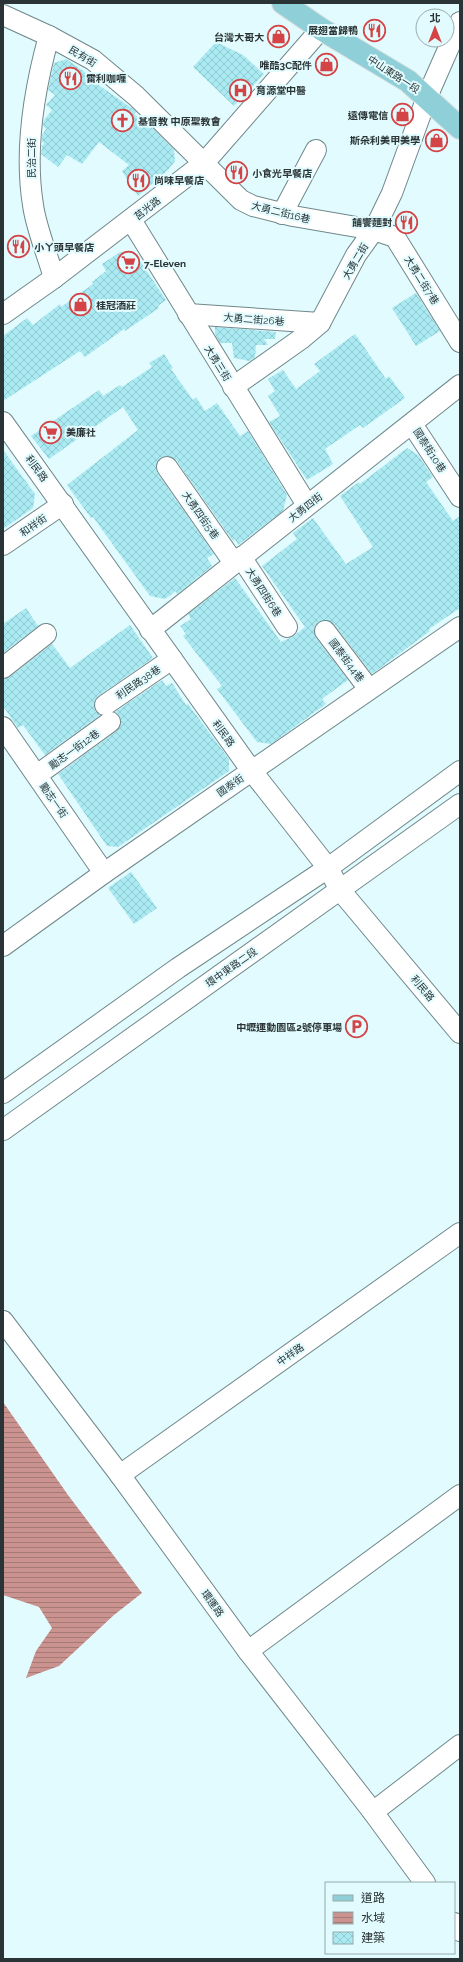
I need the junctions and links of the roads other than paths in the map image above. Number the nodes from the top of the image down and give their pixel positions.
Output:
1 (283, 3) edge
2 (3, 15) edge
3 (460, 22) edge
4 (322, 29) junction
5 (49, 36) junction
6 (427, 97) junction
7 (460, 128) edge
8 (316, 150) dead end
9 (204, 163) junction
10 (282, 214) junction
11 (131, 220) junction
12 (374, 230) junction
13 (54, 278) junction
14 (3, 314) edge
15 (188, 314) junction
16 (320, 323) junction
17 (460, 342) edge
18 (460, 385) edge
19 (233, 388) junction
20 (3, 422) edge
21 (412, 424) junction
22 (167, 467) dead end
23 (460, 497) edge
24 (63, 504) junction
25 (307, 505) junction
26 (3, 545) edge
27 (237, 560) junction
28 (287, 627) dead end
29 (460, 627) edge
30 (150, 630) junction
31 (325, 631) dead end
32 (46, 634) dead end
33 (172, 659) junction
34 (3, 668) edge
35 (369, 689) junction
36 (107, 714) joint
37 (3, 727) edge
38 (251, 770) junction
39 (460, 771) edge
40 (37, 776) junction
41 (460, 804) edge
42 (328, 868) junction
43 (104, 873) junction
44 (340, 890) junction
45 (3, 946) edge
46 (460, 1033) edge
47 (3, 1093) edge
48 (3, 1130) edge
49 (460, 1233) edge
50 (3, 1321) edge
51 (120, 1475) junction
52 (460, 1495) edge
53 (248, 1652) junction
54 (460, 1744) edge
55 (373, 1812) junction
56 (424, 1882) edge

1 - 4 main road, 中山東路一段
2 - 5 street, 民有街
3 - 6 street, 大勇二街
4 - 6 main road, 中山東路一段
4 - 9 street, 莒光路
5 - 9 street, 民有街
5 - 13 street, 民治二街
6 - 7 main road, 中山東路一段
6 - 12 street, 大勇二街
8 - 10 street
9 - 10 street, 大勇二街16巷
9 - 11 street, 莒光路
10 - 12 street, 大勇二街16巷
11 - 13 street, 莒光路
11 - 15 street, 大勇三街
12 - 16 street, 大勇二街
12 - 17 street, 大勇二街7巷
13 - 14 street, 莒光路
15 - 16 street, 大勇二街26巷
15 - 19 street, 大勇三街
16 - 19 street, 大勇二街
18 - 21 street, 大勇四街
19 - 25 street, 大勇三街
20 - 24 street, 利民路
21 - 23 street, 國泰街10巷
21 - 25 street, 大勇四街
22 - 27 street, 大勇四街5巷
24 - 26 street, 和祥街
24 - 30 street, 利民路
25 - 27 street, 大勇四街
27 - 28 street, 大勇四街6巷
27 - 30 street, 大勇四街
29 - 35 street, 國泰街
30 - 33 street, 利民路
31 - 35 street, 國泰街44巷
32 - 34 street
33 - 36 street, 利民路38巷
33 - 38 street, 利民路
35 - 38 street, 國泰街
36 - 40 street, 勵志一街12巷
37 - 40 street, 勵志一街
38 - 42 street, 利民路
38 - 43 street, 國泰街
39 - 42 street
40 - 43 street, 勵志一街
41 - 44 street, 環中東路二段
42 - 44 street, 利民路
42 - 47 street
43 - 45 street, 國泰街
44 - 46 street, 利民路
44 - 48 street, 環中東路二段
49 - 51 street, 中祥路
50 - 51 street, 環運路
51 - 53 street, 環運路
52 - 53 street
53 - 55 street, 環運路
54 - 55 street
55 - 56 street, 環運路

